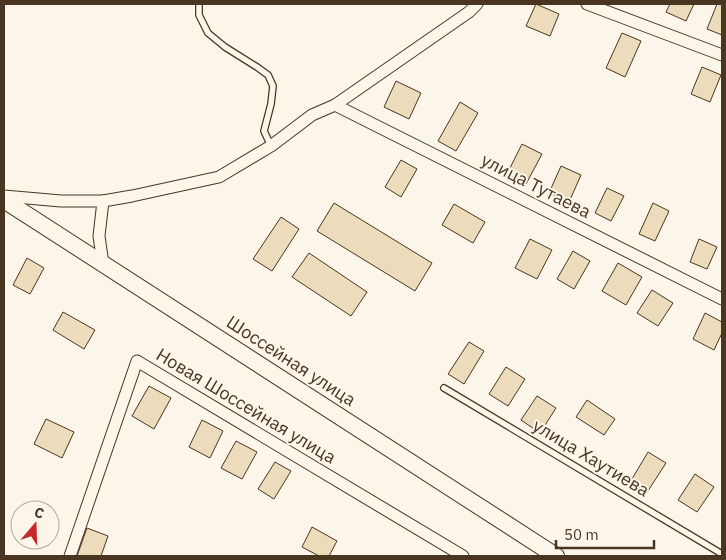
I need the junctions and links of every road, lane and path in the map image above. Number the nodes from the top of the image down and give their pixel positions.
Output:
1 (199, 4) edge
2 (478, 4) edge
3 (587, 4) edge
4 (722, 55) edge
5 (335, 105) junction
6 (271, 146) junction
7 (4, 198) edge
8 (103, 201) junction
9 (103, 264) junction
10 (722, 299) edge
11 (444, 388) dead end
12 (722, 554) edge
13 (70, 556) edge
14 (463, 556) edge
15 (553, 556) edge

1 - 6 lane
2 - 5 street
3 - 4 street
5 - 6 street
5 - 10 street, улица Тутаева
6 - 8 street
7 - 8 street
7 - 9 main road, Шоссейная улица
8 - 9 street
9 - 15 main road, Шоссейная улица
11 - 12 lane, улица Хаутиева
13 - 14 street, Новая Шоссейная улица

